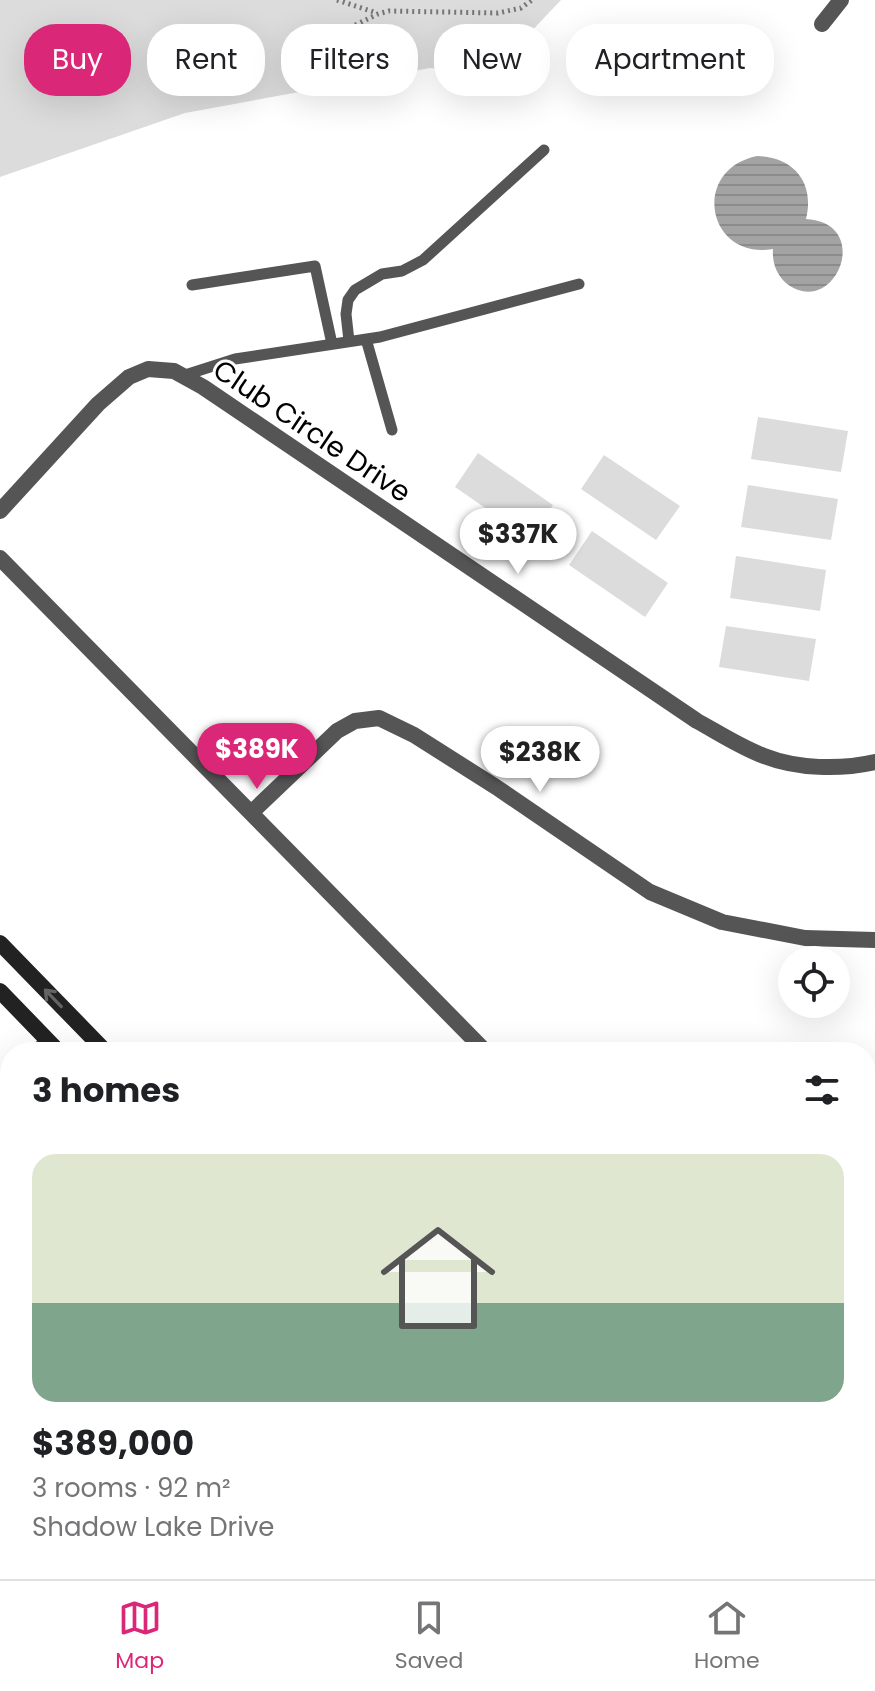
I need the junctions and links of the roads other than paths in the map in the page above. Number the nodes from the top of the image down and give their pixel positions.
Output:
1 (841, 0) edge
2 (822, 24) dead end
3 (544, 150) dead end
4 (579, 284) dead end
5 (192, 285) dead end
6 (366, 339) junction
7 (349, 341) junction
8 (332, 344) junction
9 (182, 376) junction
10 (392, 430) dead end
11 (0, 511) edge
12 (0, 558) edge
13 (875, 762) edge
14 (251, 813) junction
15 (875, 940) edge
16 (0, 943) edge
17 (0, 991) edge
18 (46, 1039) junction
19 (43, 1042) edge
20 (49, 1042) edge
21 (96, 1042) edge
22 (476, 1042) edge

1 - 2 street
3 - 7 lane
4 - 6 lane
5 - 8 lane
6 - 7 lane
6 - 10 lane
7 - 8 lane
8 - 9 lane
9 - 11 street, Club Circle Drive
9 - 13 street, Club Circle Drive
12 - 14 street
14 - 15 street
14 - 22 street
21 -> 16 street
17 - 18 street
18 - 19 lane
18 - 20 street

